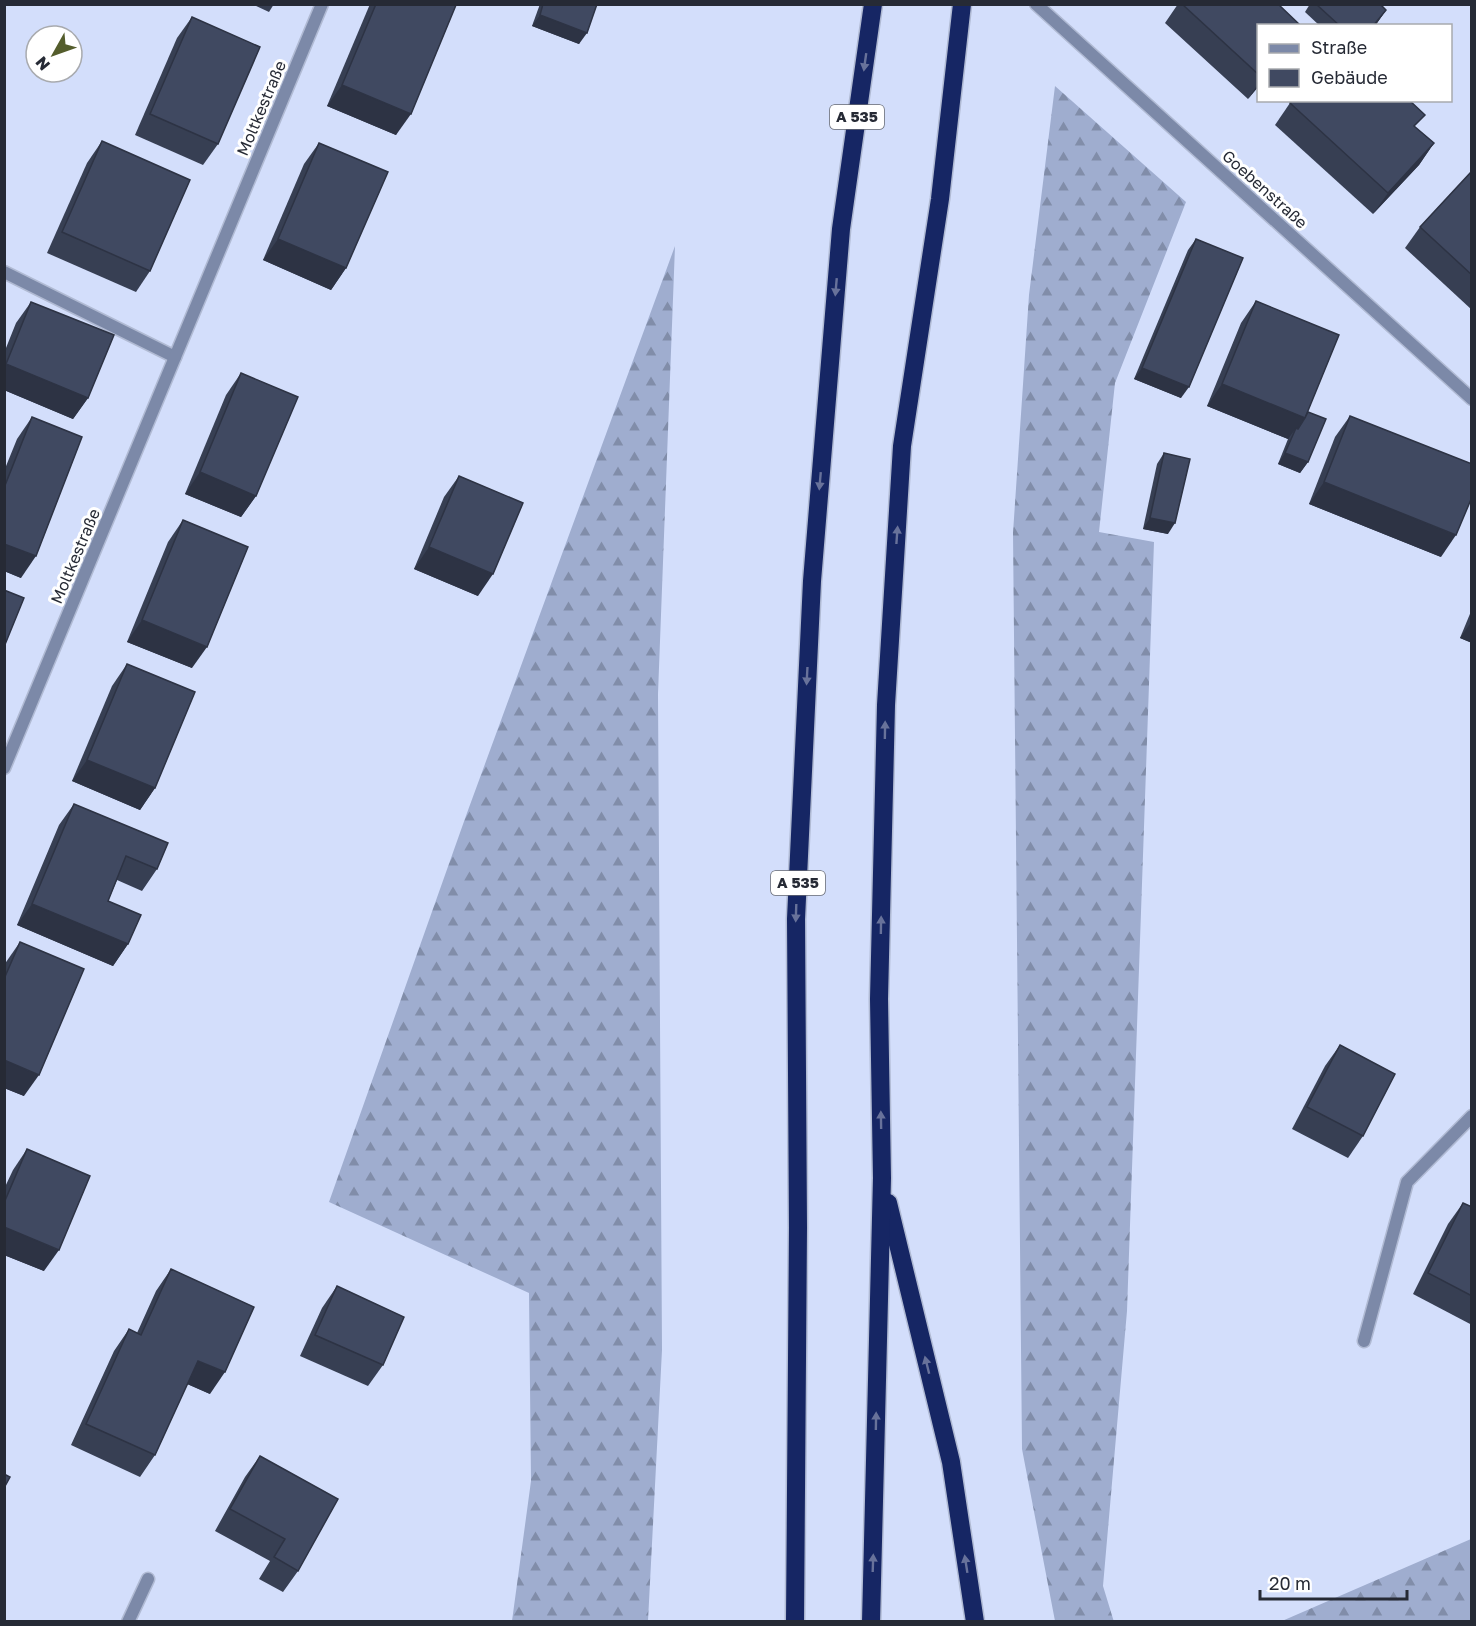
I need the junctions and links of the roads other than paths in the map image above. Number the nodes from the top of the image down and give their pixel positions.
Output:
1 (321, 4) edge
2 (873, 4) edge
3 (962, 4) edge
4 (1038, 6) edge
5 (4, 272) edge
6 (175, 357) junction
7 (1472, 399) edge
8 (4, 768) edge
9 (1472, 1116) edge
10 (882, 1178) junction
11 (1364, 1341) dead end
12 (795, 1538) junction
13 (148, 1578) dead end
14 (128, 1622) edge
15 (782, 1622) edge
16 (795, 1622) edge
17 (871, 1622) edge
18 (975, 1622) edge

1 - 6 street, Moltkestraße
2 -> 12 highway, A 535
10 -> 3 highway
4 - 7 street, Goebenstraße
5 - 6 street
6 - 8 street, Moltkestraße
9 - 11 street
17 -> 10 highway
18 -> 10 highway
12 - 15 highway
12 - 16 highway
13 - 14 street

